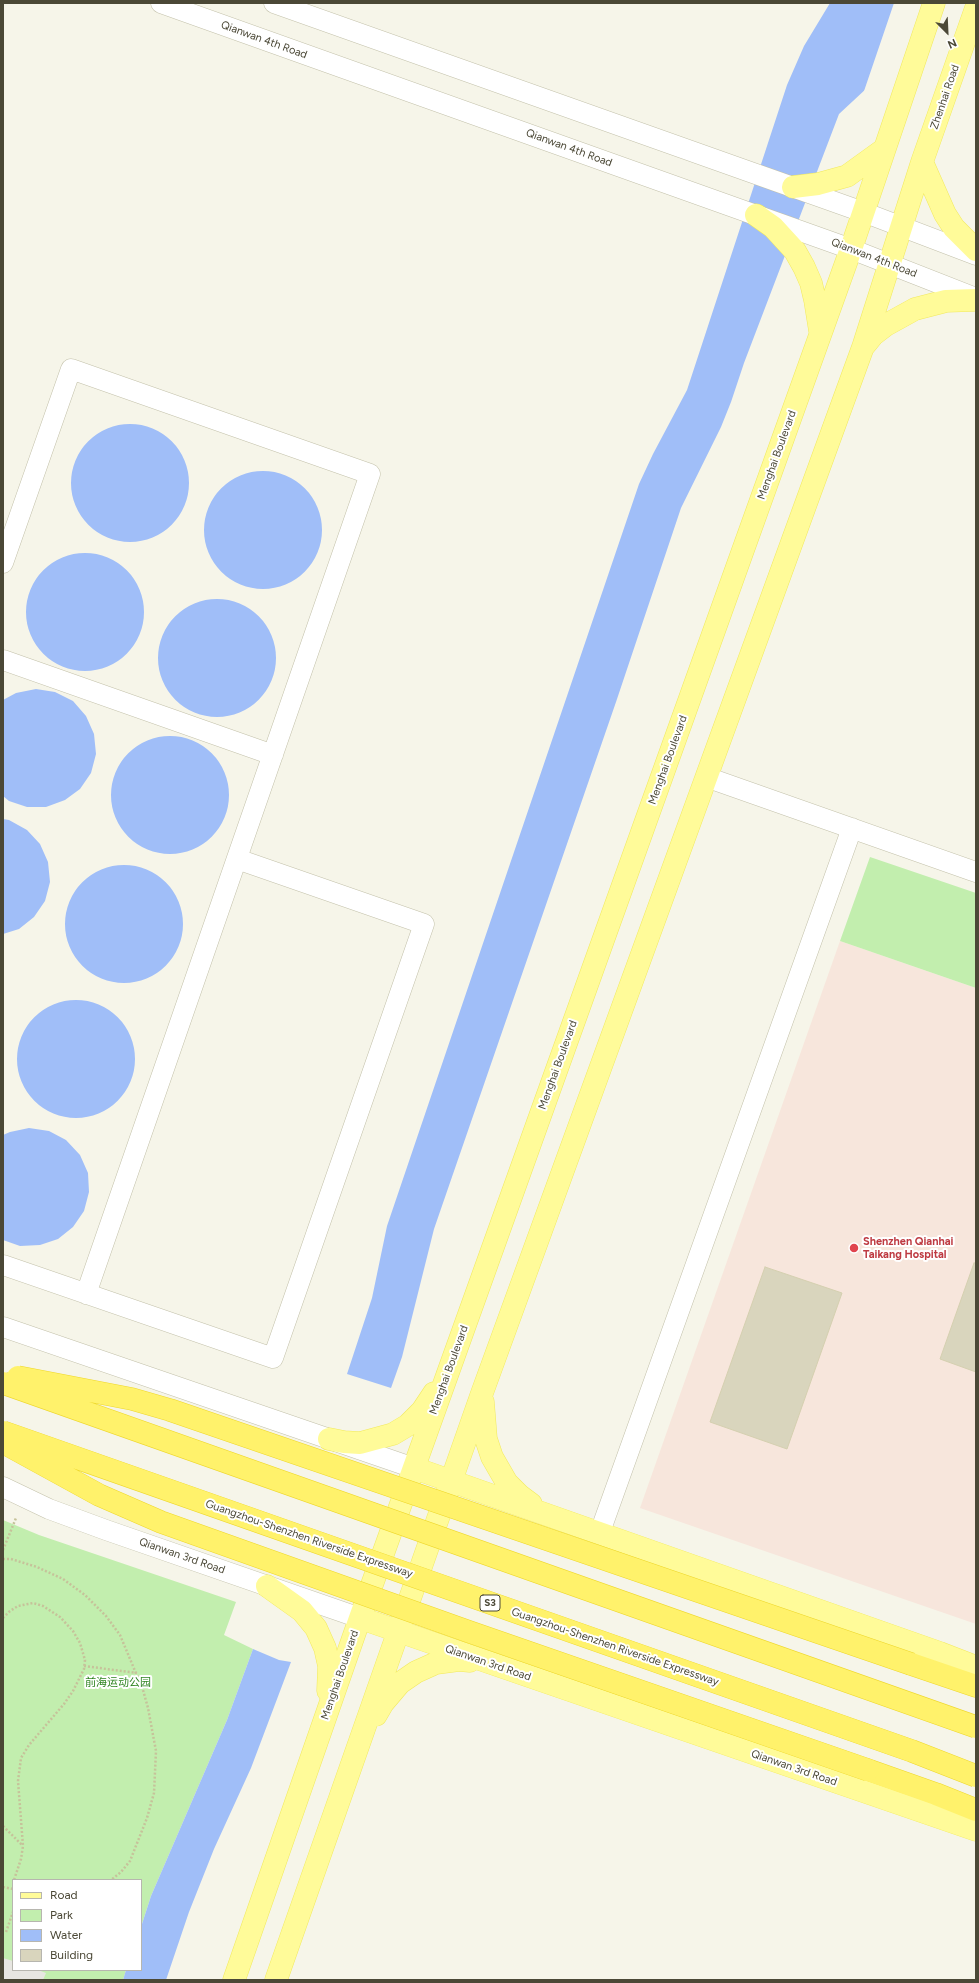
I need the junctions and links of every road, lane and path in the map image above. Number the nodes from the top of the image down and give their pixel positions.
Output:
1 (161, 3) edge
2 (274, 3) edge
3 (934, 3) edge
4 (976, 8) edge
5 (883, 150) junction
6 (922, 162) junction
7 (793, 187) junction
8 (863, 212) junction
9 (756, 215) junction
10 (901, 226) junction
11 (851, 249) junction
12 (976, 250) edge
13 (976, 255) edge
14 (889, 263) junction
15 (976, 299) edge
16 (820, 336) junction
17 (863, 347) junction
18 (3, 564) edge
19 (3, 660) edge
20 (273, 755) junction
21 (706, 777) junction
22 (852, 828) junction
23 (237, 858) junction
24 (976, 872) edge
25 (3, 1265) edge
26 (86, 1294) junction
27 (3, 1327) edge
28 (448, 1372) junction
29 (3, 1375) edge
30 (3, 1383) edge
31 (482, 1393) junction
32 (3, 1432) edge
33 (329, 1439) junction
34 (3, 1442) edge
35 (414, 1468) junction
36 (452, 1481) junction
37 (3, 1487) edge
38 (542, 1512) junction
39 (16, 1518) dead end
40 (600, 1532) junction
41 (3, 1550) edge
42 (3, 1559) edge
43 (267, 1586) junction
44 (3, 1618) edge
45 (360, 1618) junction
46 (398, 1632) junction
47 (495, 1665) junction
48 (84, 1666) junction
49 (976, 1668) edge
50 (137, 1674) junction
51 (976, 1686) edge
52 (327, 1714) junction
53 (976, 1727) edge
54 (351, 1762) junction
55 (976, 1776) edge
56 (976, 1810) edge
57 (3, 1826) edge
58 (976, 1830) edge
59 (23, 1846) junction
60 (14, 1879) edge
61 (112, 1879) edge
62 (3, 1887) edge
63 (12, 1888) edge
64 (12, 1915) edge
65 (6, 1932) dead end
66 (234, 1980) edge
67 (276, 1980) edge

1 - 9 street, Qianwan 4th Road
2 - 7 street
3 - 5 main road
4 - 6 main road, Zhenhai Road
5 - 7 main road
5 - 8 main road, Menghai Boulevard
6 - 10 main road
6 - 12 main road
7 - 8 street
8 - 10 street
8 - 11 main road, Menghai Boulevard
9 - 11 street, Qianwan 4th Road
9 - 16 main road
10 - 13 street
10 - 14 main road
11 - 14 street, Qianwan 4th Road
11 - 16 main road, Menghai Boulevard
14 - 15 street, Qianwan 4th Road
14 - 17 main road
15 - 17 main road
16 - 28 main road, Menghai Boulevard
17 - 21 main road
18 - 20 street
19 - 20 street
20 - 23 street
21 - 22 street
21 - 31 main road
22 - 24 street
22 - 40 street
23 - 26 street
23 - 26 street
25 - 26 street
27 - 33 street
28 - 33 main road
28 - 35 main road, Menghai Boulevard
29 - 51 highway, bridge
30 - 53 highway, bridge
31 - 36 main road
31 - 38 main road
32 - 55 highway, Guangzhou-Shenzhen Riverside Expressway / S3, bridge
33 - 35 street
34 - 56 highway, bridge
35 - 36 main road
35 - 45 main road, Menghai Boulevard
36 - 38 main road
36 - 46 main road
37 - 43 street, Qianwan 3rd Road
38 - 40 main road
39 - 41 path
40 - 49 main road
42 - 50 path
43 - 45 street, Qianwan 3rd Road
43 - 52 main road
44 - 48 path
45 - 46 main road, Qianwan 3rd Road
45 - 52 main road, Menghai Boulevard
46 - 47 main road, Qianwan 3rd Road
46 - 54 main road
47 - 54 main road
47 - 58 main road, Qianwan 3rd Road
48 - 50 path
48 - 59 path
50 - 61 path
52 - 66 main road, Menghai Boulevard
54 - 67 main road
57 - 59 path
59 - 60 path
62 - 63 path
64 - 65 path

